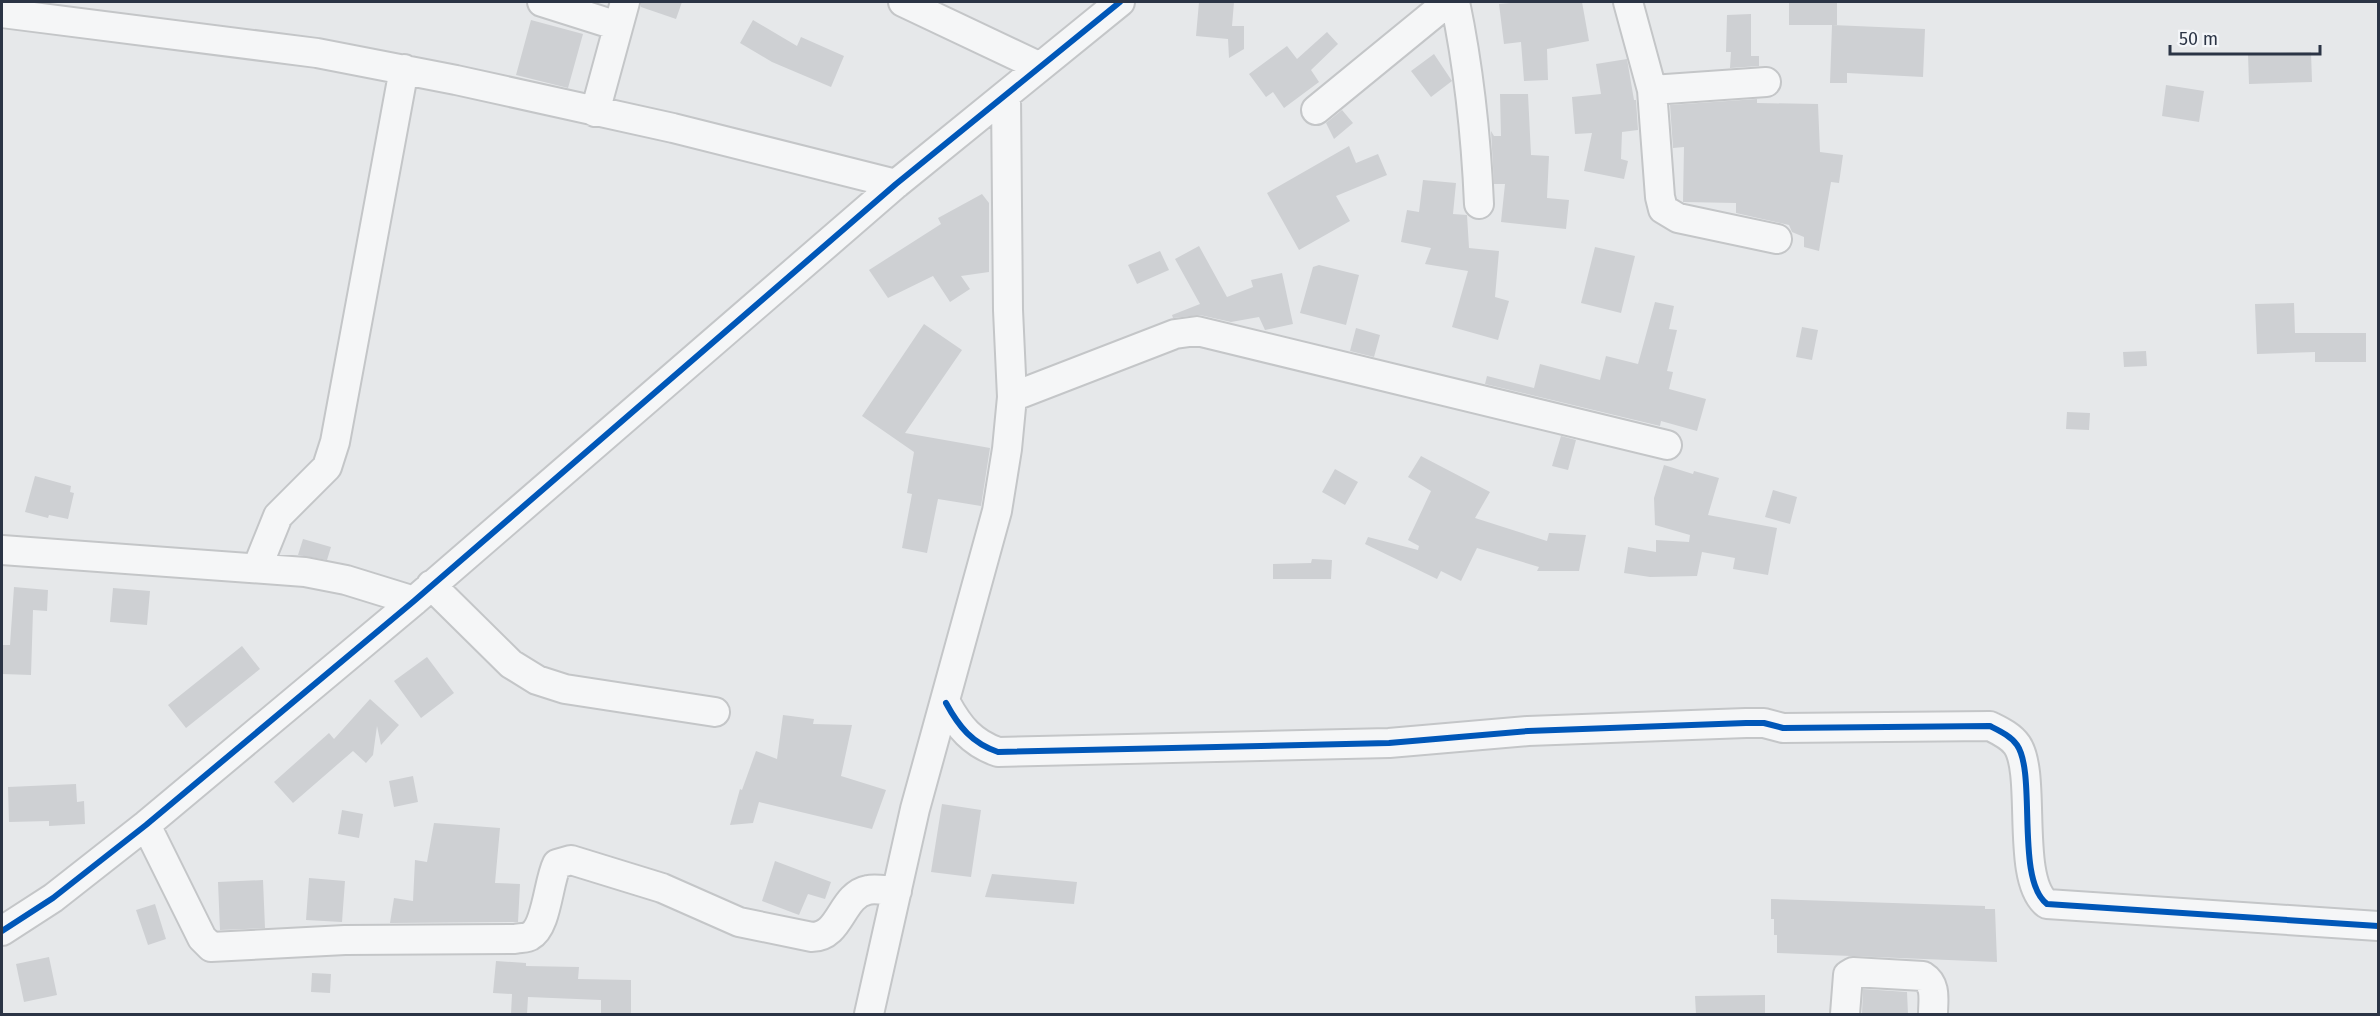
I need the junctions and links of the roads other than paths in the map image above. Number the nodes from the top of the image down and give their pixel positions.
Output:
1 (542, 2) edge
2 (903, 2) edge
3 (1120, 2) edge
4 (1448, 2) edge
5 (1455, 2) edge
6 (1628, 2) edge
7 (2, 13) edge
8 (622, 14) edge
9 (1038, 66) junction
10 (404, 69) junction
11 (1766, 82) dead end
12 (1652, 90) junction
13 (1006, 97) junction
14 (1316, 110) dead end
15 (595, 112) junction
16 (896, 184) junction
17 (1479, 204) dead end
18 (1777, 239) dead end
19 (1012, 397) junction
20 (1667, 445) dead end
21 (2, 550) edge
22 (257, 568) junction
23 (422, 593) junction
24 (946, 704) junction
25 (715, 712) dead end
26 (146, 825) junction
27 (897, 891) junction
28 (2379, 927) edge
29 (2, 931) edge
30 (869, 1014) edge
31 (1845, 1014) edge
32 (1933, 1014) edge

1 - 8 street
2 - 9 street
3 - 9 street
4 - 14 street
5 - 17 street
6 - 12 street
7 - 10 street
8 - 15 street
9 - 13 street
10 - 15 street
10 - 22 street
11 - 12 street
12 - 18 street
13 - 16 street
13 - 19 street
15 - 16 street
16 - 23 street
19 - 20 street
19 - 24 street
21 - 22 street
22 - 23 street
23 - 25 street
23 - 26 street
24 - 27 street
24 - 28 street
26 - 27 street
26 - 29 street
27 - 30 street
31 - 32 street

